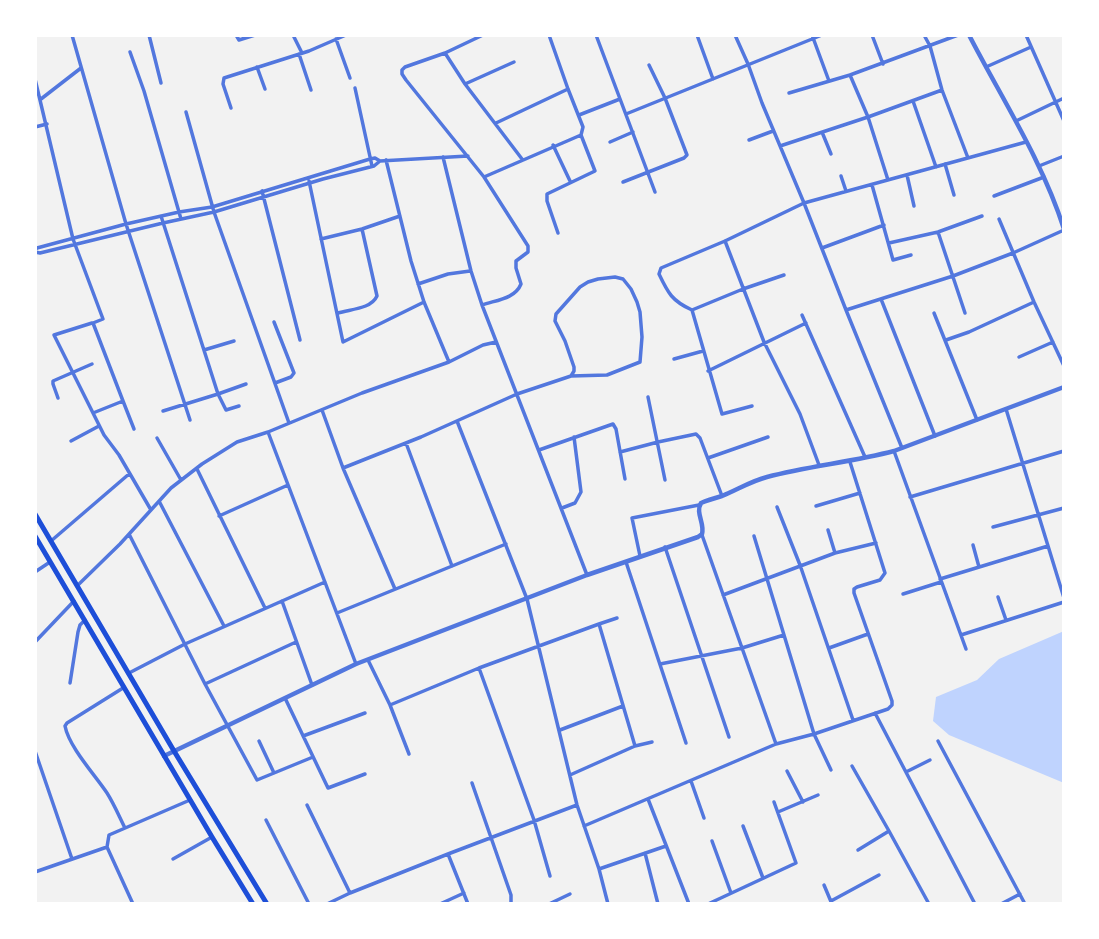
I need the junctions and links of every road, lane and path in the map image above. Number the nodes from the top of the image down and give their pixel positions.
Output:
1 (72, 35) edge
2 (149, 35) edge
3 (236, 35) edge
4 (255, 35) edge
5 (293, 35) edge
6 (346, 35) edge
7 (483, 35) edge
8 (549, 35) edge
9 (596, 35) edge
10 (647, 35) edge
11 (654, 35) edge
12 (697, 35) edge
13 (735, 35) edge
14 (822, 35) edge
15 (872, 35) edge
16 (925, 35) edge
17 (958, 35) edge
18 (970, 35) edge
19 (1026, 35) edge
20 (813, 36) edge
21 (336, 39) junction
22 (930, 46) junction
23 (1031, 47) junction
24 (130, 51) dead end
25 (445, 53) junction
26 (300, 54) junction
27 (514, 62) dead end
28 (748, 64) junction
29 (883, 64) junction
30 (649, 65) dead end
31 (257, 67) junction
32 (80, 68) junction
33 (986, 68) junction
34 (850, 75) junction
35 (350, 78) dead end
36 (35, 79) edge
37 (713, 79) junction
38 (829, 81) junction
39 (161, 83) dead end
40 (465, 84) junction
41 (355, 88) dead end
42 (265, 89) dead end
43 (568, 89) junction
44 (311, 90) dead end
45 (943, 90) junction
46 (789, 93) dead end
47 (665, 98) junction
48 (1064, 98) edge
49 (620, 99) junction
50 (40, 100) junction
51 (913, 101) junction
52 (1055, 102) junction
53 (231, 108) dead end
54 (187, 112) dead end
55 (626, 114) junction
56 (579, 115) junction
57 (868, 117) junction
58 (1016, 121) junction
59 (1064, 121) edge
60 (496, 123) junction
61 (47, 124) junction
62 (35, 127) edge
63 (773, 131) junction
64 (633, 132) junction
65 (822, 132) junction
66 (581, 135) junction
67 (749, 140) dead end
68 (610, 142) dead end
69 (1026, 142) junction
70 (553, 145) junction
71 (779, 146) junction
72 (831, 154) dead end
73 (468, 156) junction
74 (1064, 156) edge
75 (443, 157) junction
76 (968, 158) junction
77 (370, 159) junction
78 (522, 159) junction
79 (383, 161) junction
80 (945, 164) junction
81 (372, 166) junction
82 (1040, 166) junction
83 (936, 167) junction
84 (648, 171) junction
85 (907, 175) junction
86 (841, 176) dead end
87 (308, 177) junction
88 (485, 177) junction
89 (1044, 177) junction
90 (888, 180) junction
91 (570, 181) junction
92 (623, 182) dead end
93 (309, 184) junction
94 (872, 185) junction
95 (262, 191) junction
96 (655, 191) dead end
97 (846, 192) junction
98 (954, 195) dead end
99 (994, 196) dead end
100 (264, 197) junction
101 (804, 203) junction
102 (914, 206) dead end
103 (213, 209) junction
104 (178, 212) junction
105 (161, 216) junction
106 (400, 216) junction
107 (982, 216) dead end
108 (181, 219) junction
109 (999, 219) dead end
110 (163, 223) junction
111 (125, 224) junction
112 (884, 225) junction
113 (362, 229) junction
114 (1064, 229) edge
115 (128, 231) junction
116 (938, 232) junction
117 (558, 233) dead end
118 (321, 239) junction
119 (74, 241) junction
120 (725, 241) junction
121 (888, 243) junction
122 (822, 248) junction
123 (35, 251) edge
124 (1013, 253) junction
125 (911, 255) dead end
126 (471, 271) junction
127 (784, 275) dead end
128 (953, 276) junction
129 (418, 284) junction
130 (743, 289) junction
131 (881, 299) junction
132 (424, 302) junction
133 (1034, 302) junction
134 (482, 305) junction
135 (692, 310) junction
136 (846, 310) junction
137 (337, 313) junction
138 (934, 313) dead end
139 (965, 313) dead end
140 (802, 315) dead end
141 (274, 322) dead end
142 (93, 323) junction
143 (806, 323) junction
144 (300, 340) dead end
145 (946, 340) junction
146 (234, 341) dead end
147 (496, 342) junction
148 (764, 342) junction
149 (1053, 342) junction
150 (204, 351) junction
151 (703, 351) junction
152 (1019, 357) dead end
153 (674, 359) dead end
154 (449, 362) junction
155 (92, 365) dead end
156 (1064, 366) edge
157 (708, 371) junction
158 (73, 374) junction
159 (571, 376) junction
160 (275, 383) junction
161 (246, 384) dead end
162 (1064, 387) edge
163 (218, 394) junction
164 (517, 394) junction
165 (648, 397) dead end
166 (58, 398) dead end
167 (123, 401) junction
168 (186, 405) junction
169 (239, 406) dead end
170 (752, 406) dead end
171 (1006, 408) junction
172 (322, 410) junction
173 (163, 411) dead end
174 (93, 413) junction
175 (977, 419) junction
176 (190, 420) dead end
177 (457, 421) junction
178 (289, 423) junction
179 (99, 426) junction
180 (134, 429) dead end
181 (268, 432) junction
182 (935, 436) junction
183 (574, 437) junction
184 (768, 437) dead end
185 (157, 438) dead end
186 (71, 441) dead end
187 (658, 442) junction
188 (406, 443) junction
189 (903, 449) junction
190 (539, 450) junction
191 (894, 451) junction
192 (1064, 451) edge
193 (620, 452) junction
194 (708, 458) junction
195 (865, 459) junction
196 (850, 462) junction
197 (1023, 463) junction
198 (819, 465) junction
199 (197, 468) junction
200 (343, 468) junction
201 (130, 474) junction
202 (625, 479) dead end
203 (181, 480) junction
204 (665, 480) dead end
205 (288, 484) junction
206 (860, 493) junction
207 (722, 496) junction
208 (910, 497) junction
209 (159, 501) junction
210 (699, 505) junction
211 (816, 506) dead end
212 (777, 507) dead end
213 (1064, 508) edge
214 (561, 509) junction
215 (151, 510) junction
216 (35, 514) edge
217 (1039, 515) junction
218 (219, 516) junction
219 (993, 527) dead end
220 (828, 530) dead end
221 (129, 534) junction
222 (702, 534) junction
223 (35, 536) edge
224 (754, 536) dead end
225 (51, 541) junction
226 (876, 543) junction
227 (506, 544) junction
228 (973, 545) dead end
229 (1048, 546) junction
230 (665, 547) junction
231 (835, 553) junction
232 (640, 556) junction
233 (626, 561) junction
234 (50, 562) junction
235 (800, 565) junction
236 (452, 566) junction
237 (979, 567) junction
238 (35, 572) edge
239 (587, 575) junction
240 (766, 578) junction
241 (940, 581) junction
242 (325, 582) junction
243 (78, 585) junction
244 (394, 589) junction
245 (903, 594) dead end
246 (723, 595) junction
247 (998, 597) dead end
248 (527, 599) junction
249 (1064, 600) edge
250 (74, 601) junction
251 (281, 601) junction
252 (265, 608) junction
253 (337, 613) junction
254 (617, 618) dead end
255 (85, 620) junction
256 (1006, 620) junction
257 (599, 624) junction
258 (224, 626) junction
259 (868, 634) junction
260 (785, 635) junction
261 (961, 635) junction
262 (35, 642) edge
263 (296, 642) junction
264 (185, 644) junction
265 (540, 646) junction
266 (742, 648) junction
267 (829, 648) junction
268 (966, 649) dead end
269 (702, 656) junction
270 (368, 660) junction
271 (356, 664) junction
272 (660, 664) junction
273 (479, 668) junction
274 (129, 673) junction
275 (70, 683) dead end
276 (205, 684) junction
277 (312, 685) junction
278 (123, 688) junction
279 (285, 698) junction
280 (390, 705) junction
281 (623, 706) junction
282 (365, 713) dead end
283 (875, 713) junction
284 (853, 720) junction
285 (227, 725) junction
286 (560, 730) junction
287 (814, 734) junction
288 (303, 736) junction
289 (729, 737) dead end
290 (259, 741) dead end
291 (939, 741) dead end
292 (652, 742) dead end
293 (686, 743) dead end
294 (776, 744) junction
295 (635, 746) junction
296 (35, 751) edge
297 (174, 751) junction
298 (409, 754) dead end
299 (164, 756) junction
300 (313, 757) junction
301 (930, 760) dead end
302 (852, 766) dead end
303 (831, 770) dead end
304 (787, 771) dead end
305 (906, 772) junction
306 (274, 773) junction
307 (365, 774) dead end
308 (570, 775) junction
309 (691, 782) junction
310 (472, 783) dead end
311 (818, 795) dead end
312 (648, 799) junction
313 (190, 800) junction
314 (774, 802) dead end
315 (803, 802) junction
316 (307, 805) dead end
317 (577, 805) junction
318 (778, 812) junction
319 (704, 818) dead end
320 (266, 820) dead end
321 (534, 820) junction
322 (584, 826) junction
323 (743, 826) dead end
324 (125, 828) junction
325 (889, 831) junction
326 (490, 837) junction
327 (212, 838) junction
328 (712, 841) dead end
329 (666, 846) junction
330 (107, 847) junction
331 (858, 850) dead end
332 (645, 853) junction
333 (448, 854) junction
334 (72, 859) junction
335 (173, 859) dead end
336 (599, 869) junction
337 (35, 872) edge
338 (878, 875) dead end
339 (550, 876) dead end
340 (763, 878) junction
341 (824, 886) dead end
342 (349, 893) junction
343 (464, 893) junction
344 (731, 893) junction
345 (570, 894) dead end
346 (1020, 894) junction
347 (557, 902) edge
348 (832, 902) edge
349 (133, 904) edge
350 (253, 904) edge
351 (267, 904) edge
352 (309, 904) edge
353 (327, 904) edge
354 (440, 904) edge
355 (468, 904) edge
356 (511, 904) edge
357 (550, 904) edge
358 (608, 904) edge
359 (658, 904) edge
360 (689, 904) edge
361 (708, 904) edge
362 (929, 904) edge
363 (975, 904) edge
364 (1001, 904) edge
365 (1025, 904) edge

1 - 32 street
2 - 39 street
3 - 4 street
5 - 26 street
6 - 21 street
7 - 25 street
8 - 43 street
9 - 49 street
10 - 11 street
12 - 37 street
13 - 28 street
14 - 20 street
15 - 29 street
16 - 22 street
17 - 22 street
18 - 33 street
19 - 23 street
20 - 28 street
20 - 38 street
21 - 26 street
21 - 35 street
22 - 29 street
22 - 45 street
23 - 33 street
23 - 52 street
24 - 104 street
25 - 40 street
25 - 73 street
26 - 31 street
26 - 44 street
27 - 40 street
28 - 37 street
28 - 63 street
29 - 34 street
30 - 47 street
31 - 42 street
31 - 53 street
32 - 50 street
32 - 111 street
33 - 58 street
34 - 38 street
34 - 57 street
36 - 50 street
37 - 47 street
38 - 46 street
40 - 60 street
41 - 77 street
43 - 56 street
43 - 60 street
45 - 51 street
45 - 76 street
47 - 55 street
47 - 84 street
48 - 52 street
49 - 55 street
49 - 56 street
50 - 61 street
51 - 57 street
51 - 83 street
52 - 58 street
52 - 59 street
54 - 103 street
55 - 64 street
56 - 66 street
57 - 65 street
57 - 90 street
58 - 69 street
60 - 78 street
61 - 62 street
61 - 119 street
63 - 67 street
63 - 71 street
64 - 68 street
64 - 84 street
65 - 71 street
65 - 72 street
66 - 70 street
66 - 91 street
69 - 76 street
69 - 82 street
70 - 78 street
70 - 91 street
71 - 101 street
73 - 75 street
73 - 88 street
74 - 82 street
75 - 79 street
75 - 126 street
76 - 80 street
77 - 79 street
77 - 81 street
77 - 87 street
78 - 88 street
79 - 81 street
79 - 106 street
80 - 83 street
80 - 98 street
81 - 93 street
82 - 89 street
83 - 85 street
84 - 92 street
84 - 96 street
85 - 90 street
85 - 102 street
86 - 97 street
87 - 93 street
87 - 95 street
88 - 134 street
89 - 99 street
89 - 114 street
90 - 94 street
91 - 117 street
93 - 100 street
93 - 118 street
94 - 97 street
94 - 112 street
95 - 100 street
95 - 103 street
97 - 101 street
100 - 103 street
100 - 144 street
101 - 120 street
101 - 122 street
103 - 104 street
103 - 108 street
103 - 160 street
104 - 105 street
104 - 108 street
105 - 110 street
105 - 111 street
106 - 113 street
106 - 129 street
107 - 116 street
108 - 110 street
109 - 124 street
110 - 115 street
110 - 150 street
111 - 115 street
111 - 119 street
112 - 121 street
112 - 122 street
113 - 118 street
113 - 137 street
114 - 124 street
115 - 119 street
115 - 168 street
116 - 121 street
116 - 128 street
118 - 137 street
119 - 123 street
119 - 142 street
120 - 130 street
120 - 135 street
121 - 125 street
122 - 136 street
124 - 128 street
124 - 133 street
126 - 129 street
126 - 134 street
127 - 130 street
128 - 131 street
128 - 139 street
129 - 132 street
130 - 135 street
130 - 148 street
131 - 136 street
131 - 182 street
132 - 137 street
132 - 154 street
133 - 145 street
133 - 149 street
134 - 147 street
135 - 151 street
136 - 189 street
138 - 145 street
140 - 143 street
141 - 160 street
142 - 158 street
142 - 167 street
143 - 148 street
143 - 195 street
145 - 175 street
146 - 150 street
147 - 154 street
147 - 164 street
148 - 157 street
148 - 198 street
149 - 152 street
149 - 156 street
150 - 163 street
151 - 153 street
151 - 157 street
154 - 172 street
155 - 158 street
157 - 170 street
158 - 166 street
158 - 174 street
159 - 159 street
159 - 164 street
160 - 178 street
161 - 163 street
162 - 171 street
163 - 168 street
163 - 169 street
164 - 177 street
164 - 190 street
165 - 187 street
167 - 174 street
167 - 180 street
168 - 173 street
168 - 176 street
171 - 175 street
171 - 197 street
172 - 178 street
172 - 200 street
174 - 179 street
175 - 182 street
177 - 188 street
177 - 227 street
178 - 181 street
179 - 186 street
179 - 201 street
181 - 199 street
181 - 205 street
182 - 189 street
183 - 190 street
183 - 193 street
183 - 214 street
184 - 194 street
185 - 203 street
187 - 193 street
187 - 194 street
187 - 204 street
188 - 200 street
188 - 236 street
189 - 191 street
190 - 214 street
191 - 195 street
191 - 208 street
192 - 197 street
193 - 202 street
194 - 207 street
195 - 196 street
196 - 198 street
196 - 206 street
197 - 208 street
197 - 217 street
198 - 207 street
199 - 203 street
199 - 218 street
200 - 244 street
201 - 215 street
201 - 225 street
203 - 209 street
205 - 218 street
205 - 242 street
206 - 211 street
206 - 226 street
207 - 210 street
208 - 241 street
209 - 215 street
209 - 258 street
210 - 222 street
210 - 232 street
212 - 235 street
213 - 217 street
214 - 239 street
215 - 221 street
216 - 225 main road
217 - 219 street
217 - 229 street
218 - 252 street
220 - 231 street
221 - 243 street
221 - 264 street
222 - 230 street
222 - 246 street
223 - 234 main road
224 - 240 street
225 - 243 main road
226 - 231 street
226 - 259 street
227 - 236 street
227 - 248 street
228 - 237 street
229 - 237 street
229 - 249 street
230 - 232 street
230 - 269 street
231 - 235 street
232 - 233 street
233 - 239 street
233 - 272 street
234 - 238 street
234 - 250 main road
235 - 240 street
235 - 267 street
236 - 244 street
237 - 241 street
239 - 248 street
240 - 246 street
240 - 260 street
241 - 245 street
241 - 261 street
242 - 251 street
242 - 253 street
243 - 274 main road
244 - 253 street
246 - 266 street
247 - 256 street
248 - 265 street
248 - 270 street
249 - 256 street
250 - 255 main road
250 - 262 street
251 - 252 street
251 - 263 street
252 - 258 street
253 - 271 street
254 - 257 street
255 - 275 street
255 - 278 main road
256 - 261 street
257 - 265 street
257 - 281 street
258 - 264 street
259 - 267 street
259 - 283 street
260 - 266 street
260 - 287 street
261 - 268 street
263 - 276 street
263 - 277 street
264 - 274 street
264 - 276 street
265 - 273 street
265 - 286 street
266 - 269 street
266 - 294 street
267 - 284 street
269 - 272 street
269 - 289 street
270 - 271 street
270 - 280 street
271 - 277 street
272 - 293 street
273 - 280 street
273 - 321 street
274 - 297 main road
276 - 285 street
277 - 279 street
278 - 299 main road
278 - 324 street
279 - 285 street
279 - 288 street
280 - 298 street
281 - 286 street
281 - 295 street
282 - 288 street
283 - 284 street
283 - 305 street
284 - 287 street
285 - 297 street
285 - 306 street
286 - 308 street
287 - 294 street
287 - 303 street
288 - 300 street
290 - 306 street
291 - 346 street
292 - 295 street
294 - 309 street
295 - 308 street
296 - 334 street
297 - 299 street
297 - 351 main road
299 - 313 main road
300 - 306 street
300 - 307 street
301 - 305 street
302 - 325 street
304 - 315 street
305 - 363 street
308 - 317 street
309 - 312 street
309 - 319 street
310 - 326 street
311 - 315 street
312 - 322 street
312 - 329 street
313 - 324 street
313 - 327 main road
314 - 318 street
315 - 318 street
316 - 342 street
317 - 321 street
317 - 322 street
318 - 340 street
320 - 352 street
321 - 326 street
321 - 339 street
322 - 336 street
323 - 340 street
324 - 330 street
325 - 331 street
325 - 362 street
326 - 333 street
326 - 356 street
327 - 335 street
327 - 350 main road
328 - 344 street
329 - 332 street
329 - 360 street
330 - 334 street
330 - 349 street
332 - 336 street
332 - 359 street
333 - 342 street
333 - 343 street
334 - 337 street
336 - 358 street
338 - 348 street
340 - 344 street
341 - 348 street
342 - 353 street
343 - 354 street
343 - 355 street
344 - 361 street
345 - 347 street
346 - 364 street
346 - 365 street
347 - 357 street

